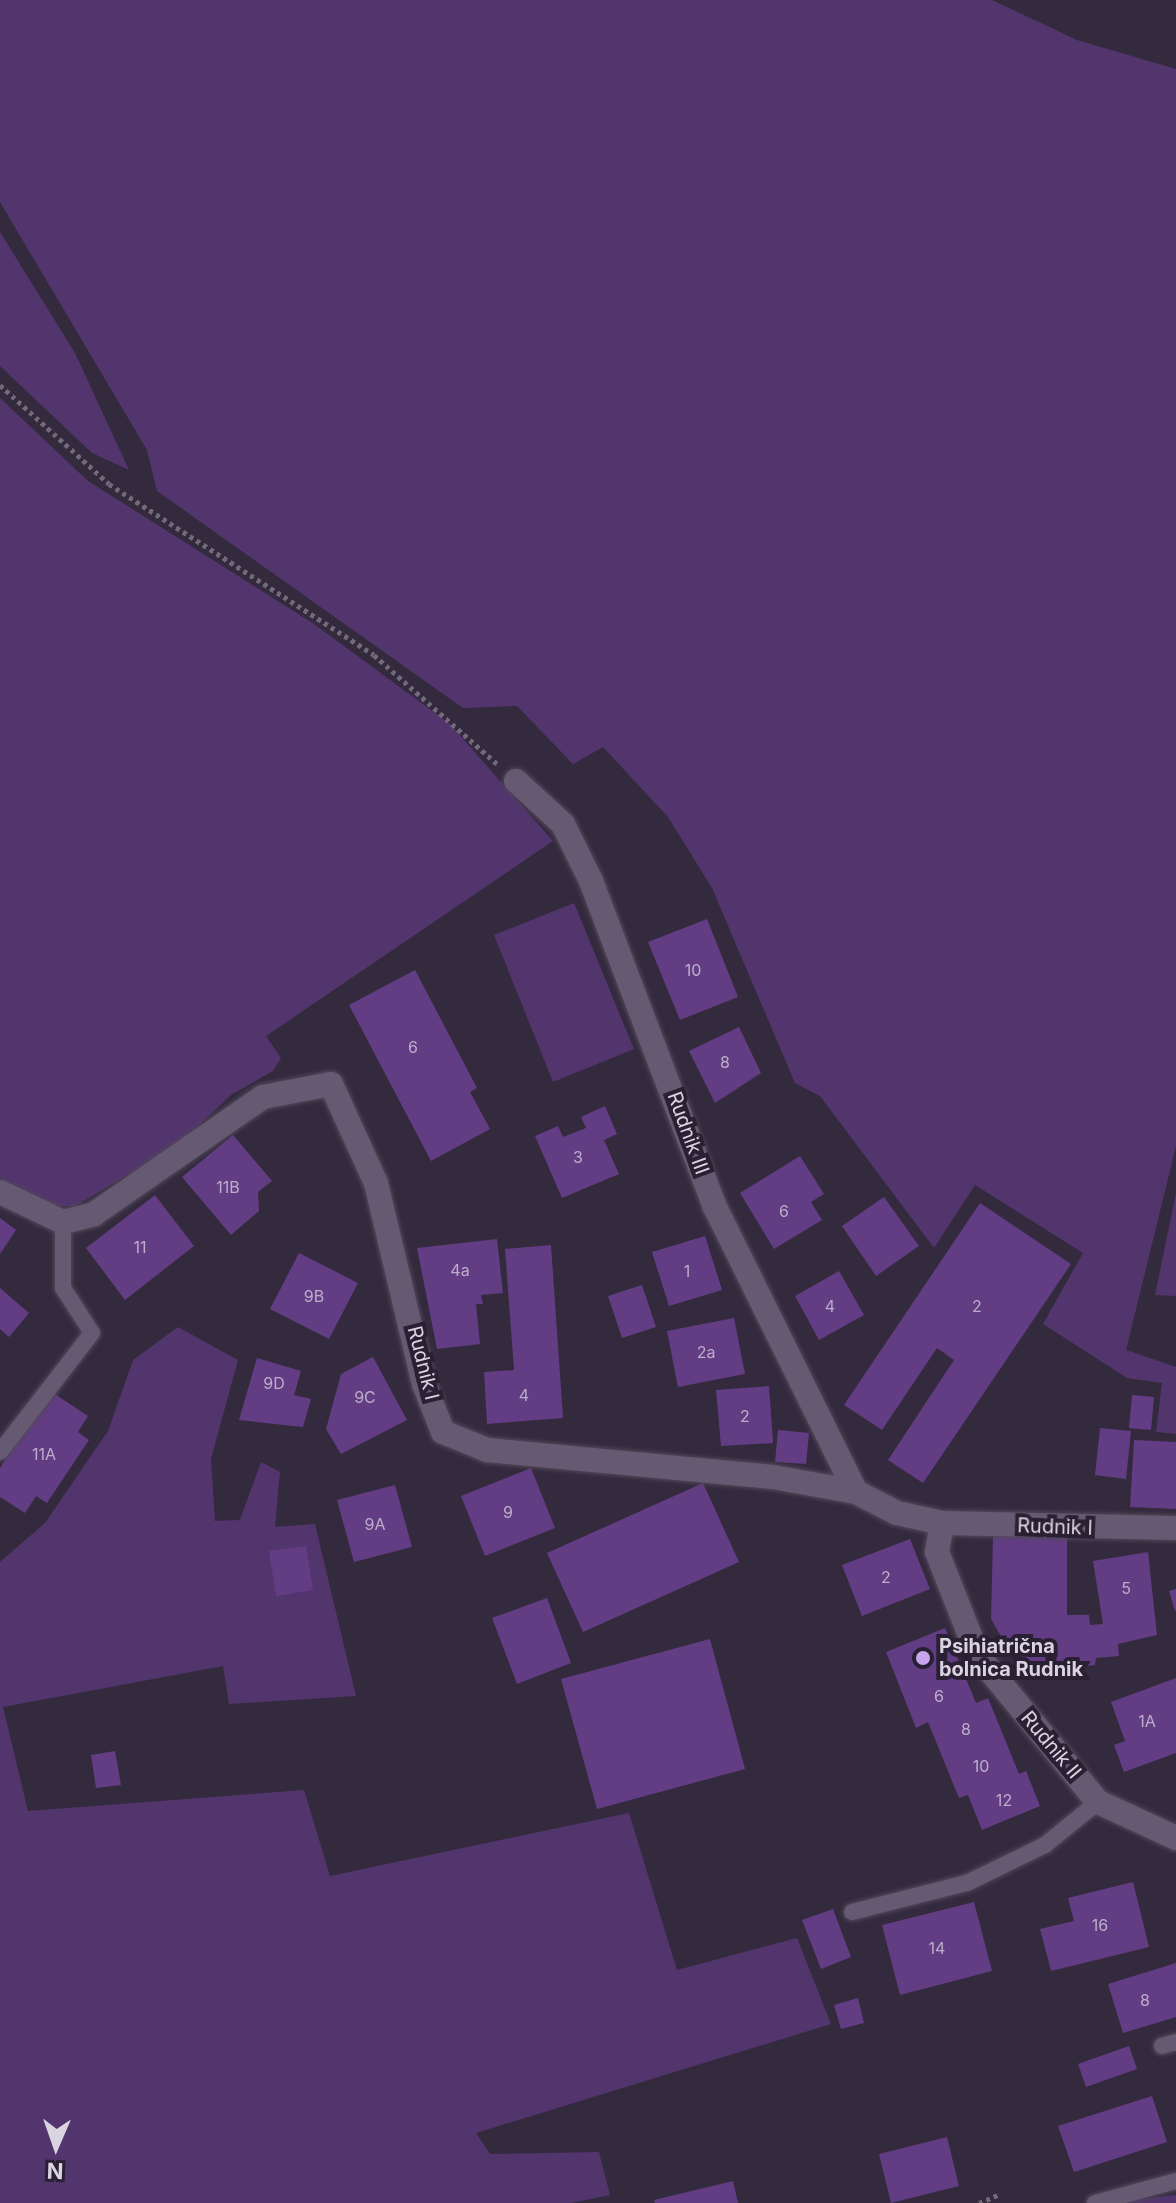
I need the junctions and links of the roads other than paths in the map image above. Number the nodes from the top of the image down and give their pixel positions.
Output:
1 (516, 781) road end
2 (0, 1192) edge
3 (63, 1222) junction
4 (0, 1452) edge
5 (856, 1492) junction
6 (942, 1523) junction
7 (1176, 1528) edge
8 (1098, 1802) junction
9 (1176, 1838) edge
10 (852, 1912) dead end
11 (1176, 2181) edge
12 (1095, 2203) edge

1 - 5 street, Rudnik III
2 - 3 street
3 - 4 lane
3 - 5 street, Rudnik I
5 - 6 street, Rudnik I
6 - 7 street, Rudnik I
6 - 8 street, Rudnik II
8 - 9 street, Rudnik II
8 - 10 lane
11 - 12 lane

